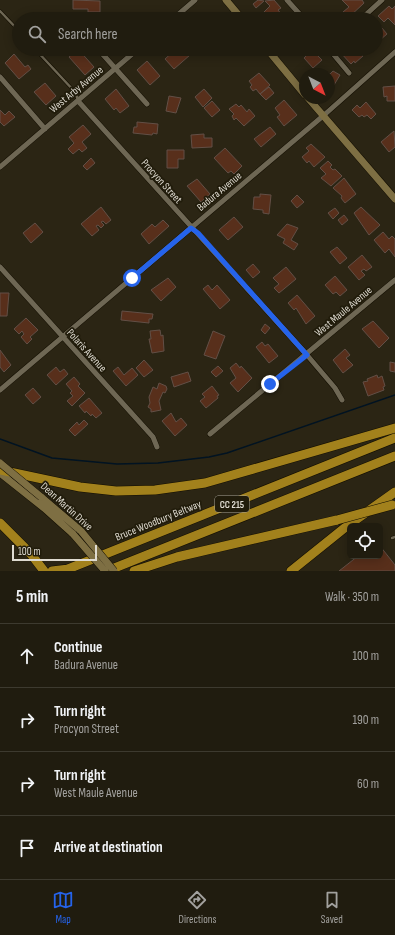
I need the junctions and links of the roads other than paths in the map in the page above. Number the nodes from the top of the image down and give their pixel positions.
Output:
1 (195, 0) edge
2 (226, 0) edge
3 (287, 0) edge
4 (382, 0) edge
5 (0, 11) edge
6 (181, 12) edge
7 (236, 12) edge
8 (298, 12) edge
9 (369, 12) edge
10 (12, 24) edge
11 (395, 52) edge
12 (42, 56) edge
13 (104, 56) edge
14 (130, 56) edge
15 (273, 56) edge
16 (335, 56) edge
17 (116, 69) junction
18 (349, 73) dead end
19 (0, 77) edge
20 (299, 87) edge
21 (78, 101) junction
22 (147, 104) dead end
23 (313, 104) edge
24 (323, 116) junction
25 (45, 129) junction
26 (0, 167) edge
27 (395, 199) edge
28 (191, 228) junction
29 (0, 267) edge
30 (395, 280) edge
31 (63, 338) junction
32 (307, 355) junction
33 (0, 390) edge
34 (342, 400) dead end
35 (395, 428) edge
36 (210, 434) dead end
37 (395, 438) edge
38 (157, 447) dead end
39 (395, 456) edge
40 (0, 463) edge
41 (0, 472) edge
42 (395, 492) edge
43 (393, 504) edge
44 (0, 523) edge
45 (351, 523) edge
46 (347, 526) joint
47 (66, 570) edge
48 (44, 571) edge
49 (52, 571) edge
50 (106, 571) edge
51 (114, 571) edge
52 (134, 571) edge
53 (291, 571) edge
54 (300, 571) edge

1 - 6 street
2 - 7 main road
3 - 8 street
4 - 9 street
5 - 10 lane
11 - 24 street, Badura Avenue
12 - 21 lane
13 - 17 street
14 - 17 street, West Arby Avenue
15 - 20 main road
16 - 18 street
17 - 21 street, West Arby Avenue
17 - 22 street
19 - 25 street, West Arby Avenue
21 - 25 street, West Arby Avenue
21 - 28 street, Procyon Street
23 - 24 main road
24 - 27 main road
24 - 28 street, Badura Avenue
25 - 26 street, West Arby Avenue
28 - 31 street, Badura Avenue
28 - 32 street, Procyon Street
29 - 31 street, Polaris Avenue
30 - 32 street, West Maule Avenue
31 - 33 street, Badura Avenue
31 - 38 street, Polaris Avenue
32 - 34 street, Procyon Street
32 - 36 street, West Maule Avenue
35 - 41 highway
37 - 47 highway, Bruce Woodbury Beltway / CC 215
39 - 50 highway, CC 215
40 - 51 main road, Dean Martin Drive, bridge
41 - 50 main road, Dean Martin Drive, bridge
42 - 45 highway
43 - 52 highway, bridge
44 - 48 highway
46 - 53 highway
46 - 54 highway
47 - 49 highway, Bruce Woodbury Beltway

